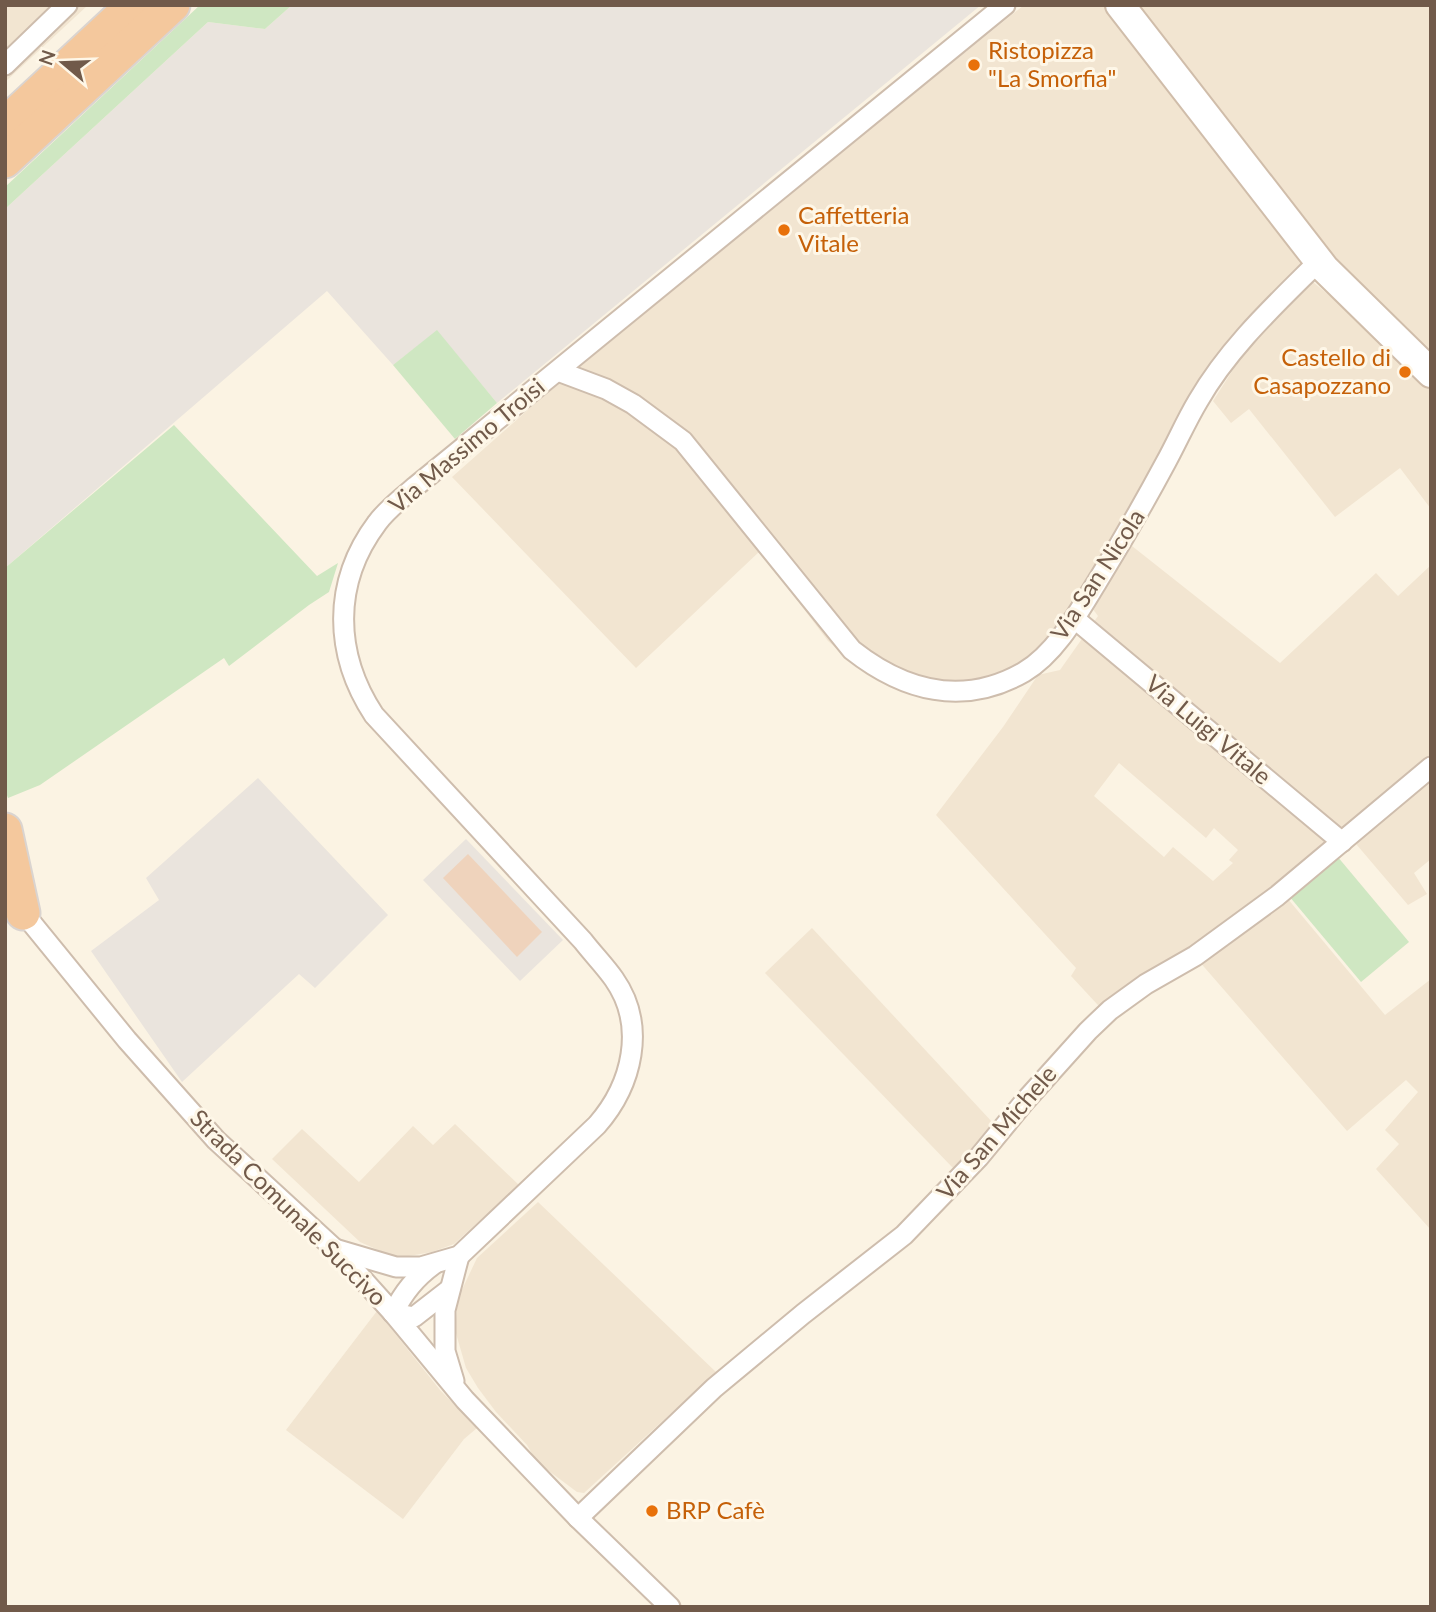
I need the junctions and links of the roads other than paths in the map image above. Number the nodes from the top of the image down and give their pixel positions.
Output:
1 (67, 5) edge
2 (133, 5) edge
3 (173, 5) edge
4 (1005, 5) edge
5 (1120, 5) edge
6 (5, 65) edge
7 (5, 124) edge
8 (5, 161) edge
9 (1319, 261) junction
10 (1428, 365) edge
11 (558, 371) junction
12 (1075, 619) junction
13 (1431, 767) edge
14 (5, 830) edge
15 (1342, 842) junction
16 (11, 902) edge
17 (335, 1249) junction
18 (459, 1256) junction
19 (434, 1264) junction
20 (450, 1289) junction
21 (393, 1313) junction
22 (456, 1389) junction
23 (578, 1518) junction
24 (670, 1607) edge

1 - 6 street
2 - 7 highway
3 - 8 highway
4 - 11 street, Via Massimo Troisi
5 - 9 main road
9 - 10 main road
9 - 12 street, Via San Nicola
11 - 12 street, Via San Nicola
11 - 18 street, Via Massimo Troisi
12 - 15 street, Via Luigi Vitale
13 - 15 street, Via San Michele
14 - 16 highway
15 - 23 street, Via San Michele
16 - 17 street, Strada Comunale Succivo
17 - 19 street, Via Massimo Troisi
17 - 21 street, Strada Comunale Succivo
18 - 19 street, Via Massimo Troisi
18 - 20 street
19 - 21 street, Via Massimo Troisi
20 - 21 street
20 - 22 street
21 - 22 street, Strada Comunale Succivo
22 - 23 street, Strada Comunale Succivo
23 - 24 street, Strada Comunale Succivo

